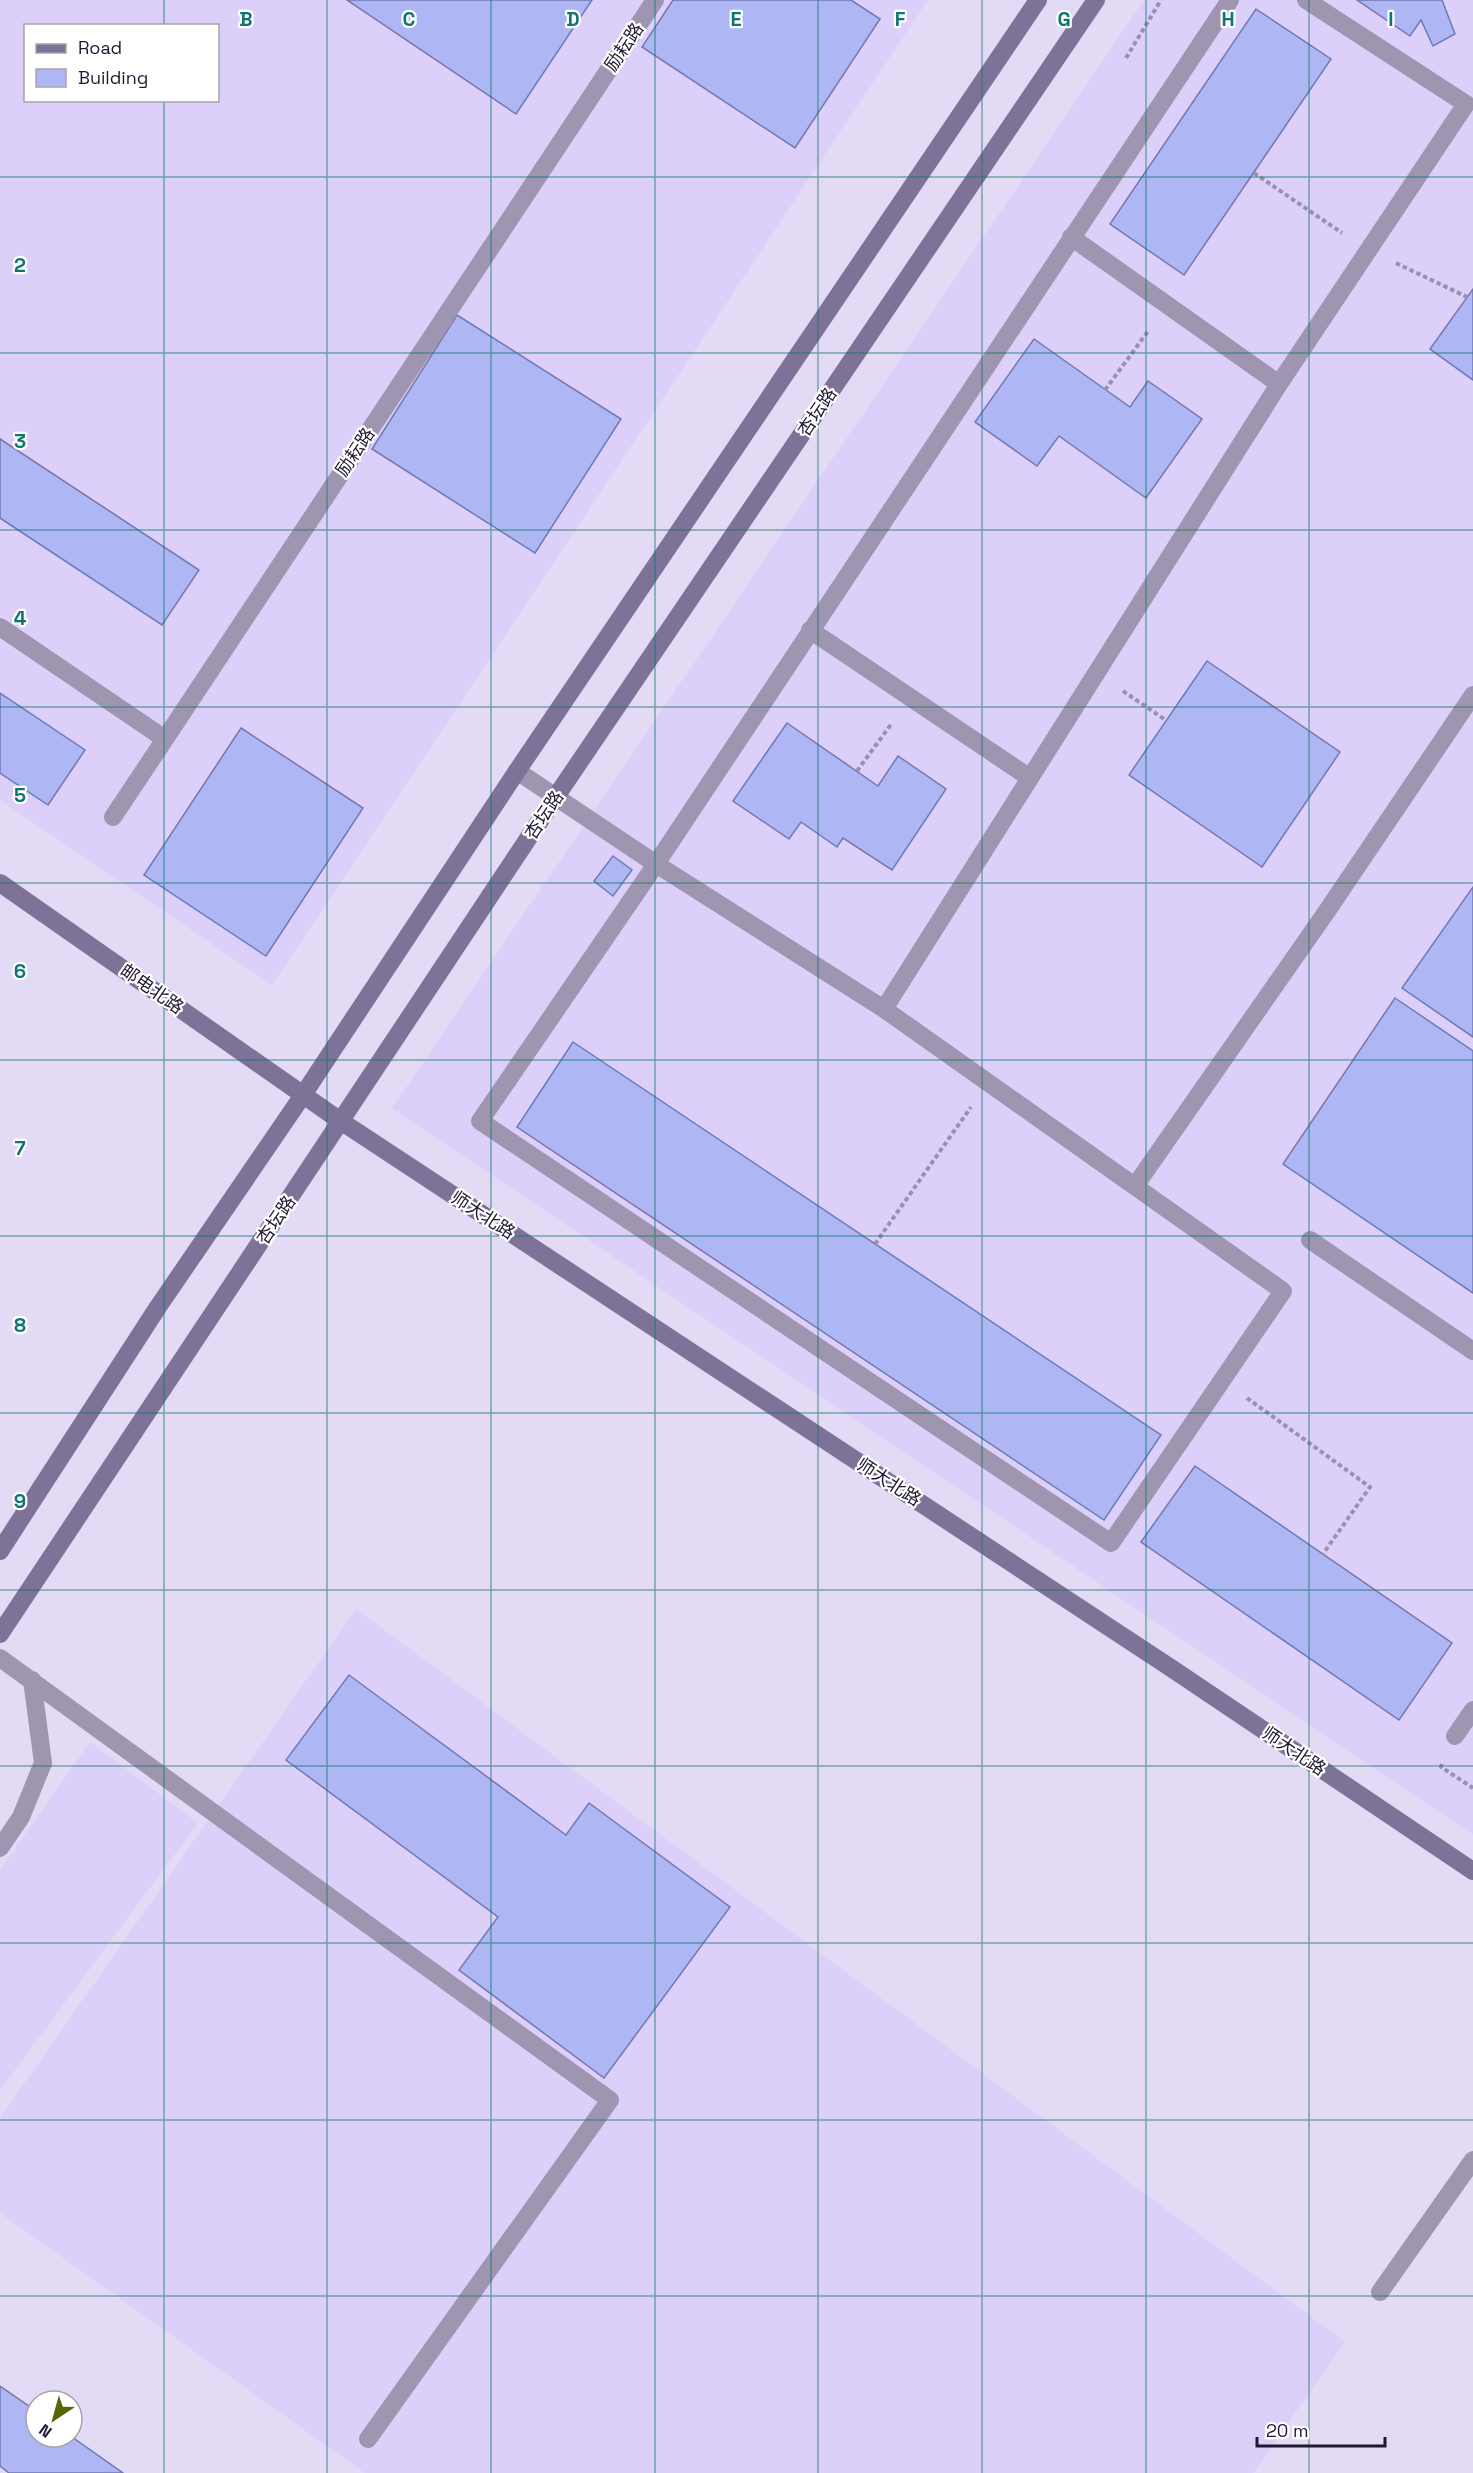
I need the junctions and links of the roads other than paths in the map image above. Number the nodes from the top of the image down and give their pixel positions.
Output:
1 (655, 0) edge
2 (1038, 0) edge
3 (1096, 0) edge
4 (1230, 0) edge
5 (1306, 0) edge
6 (1471, 101) edge
7 (1071, 237) junction
8 (1279, 384) junction
9 (0, 627) edge
10 (810, 630) junction
11 (1473, 694) edge
12 (165, 738) junction
13 (517, 771) junction
14 (1030, 778) junction
15 (555, 798) junction
16 (113, 817) dead end
17 (656, 864) junction
18 (0, 884) edge
19 (884, 1009) junction
20 (303, 1095) junction
21 (342, 1122) junction
22 (1135, 1186) junction
23 (1310, 1240) dead end
24 (1473, 1351) edge
25 (0, 1551) edge
26 (0, 1635) edge
27 (0, 1658) edge
28 (32, 1680) junction
29 (1473, 1710) edge
30 (1455, 1736) dead end
31 (0, 1848) edge
32 (1473, 1871) edge
33 (1473, 2160) edge
34 (1380, 2292) dead end
35 (368, 2439) dead end

1 - 12 street, 励耘路
2 - 13 street
3 - 15 street, 杏坛路
4 - 7 street
5 - 6 street
6 - 8 street
7 - 8 street
7 - 10 street
8 - 14 street
9 - 12 street
10 - 14 street
10 - 17 street
11 - 22 street
12 - 16 street, 励耘路
13 - 15 street
13 - 20 street
14 - 19 street
15 - 17 street
15 - 21 street, 杏坛路
17 - 19 street
17 - 22 street
18 - 20 street, 邮电北路
19 - 22 street
20 - 21 street, 师大北路
20 - 25 street
21 - 26 street, 杏坛路
21 - 32 street, 师大北路
23 - 24 street
27 - 28 street
28 - 31 street
28 - 35 street
29 - 30 street
33 - 34 street

